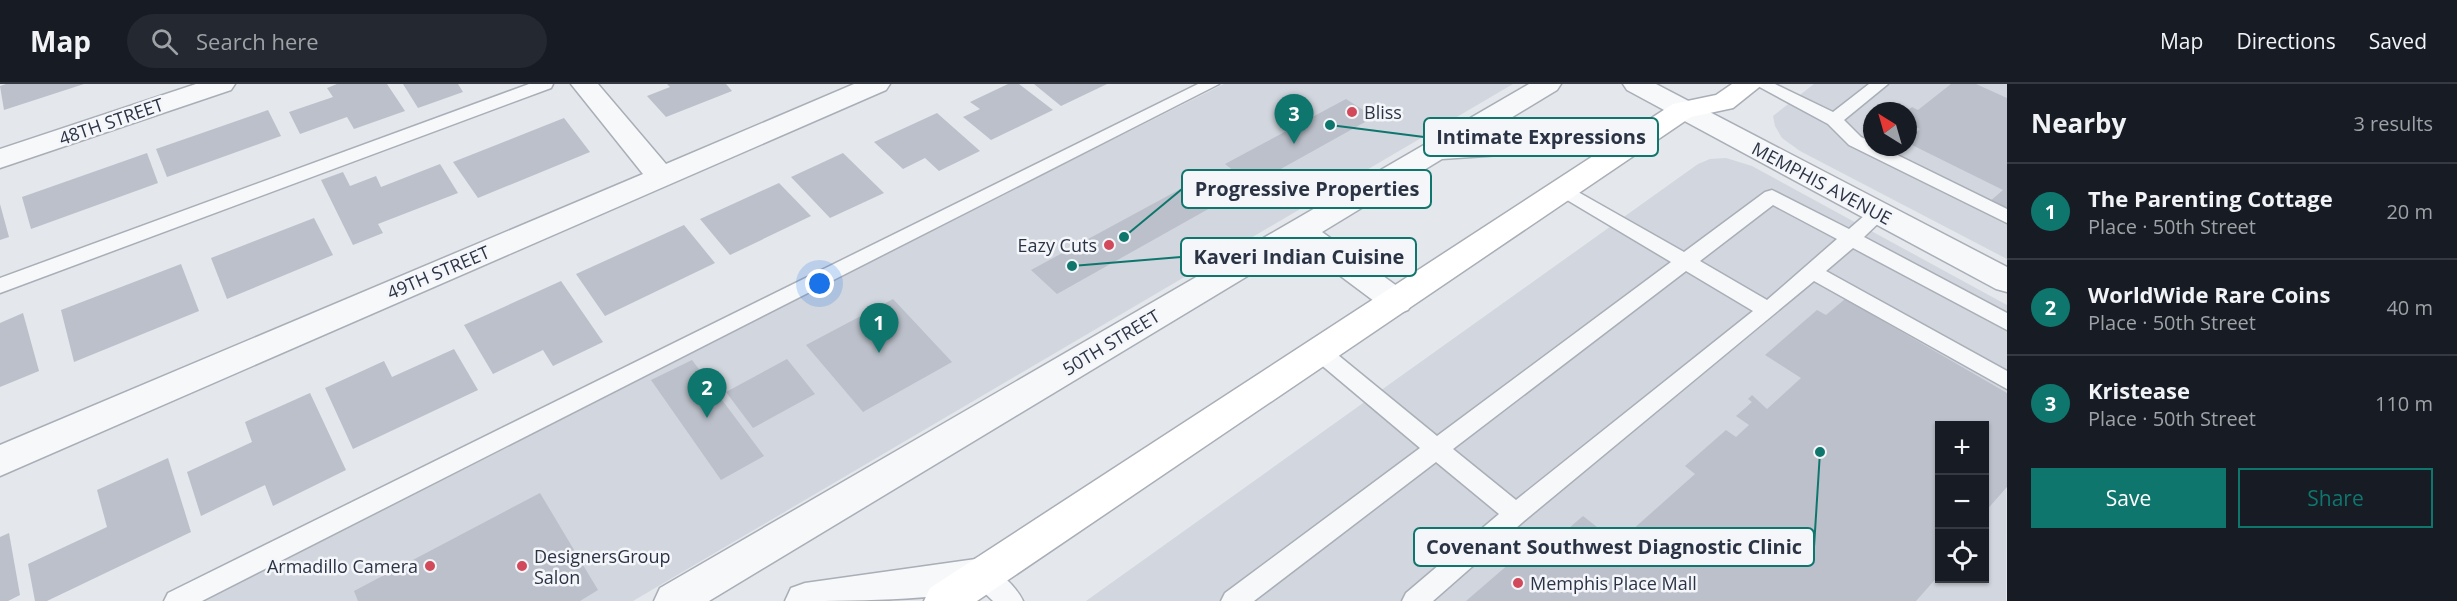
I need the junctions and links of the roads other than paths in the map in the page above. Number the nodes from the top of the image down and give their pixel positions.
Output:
1 (222, 84) edge
2 (545, 84) edge
3 (584, 84) edge
4 (877, 84) edge
5 (1210, 84) edge
6 (1548, 84) edge
7 (1636, 84) edge
8 (1750, 84) edge
9 (1762, 84) edge
10 (1881, 84) edge
11 (1688, 97) edge
12 (1834, 120) junction
13 (1644, 136) junction
14 (1434, 150) junction
15 (0, 159) edge
16 (661, 177) junction
17 (1564, 190) junction
18 (1879, 214) junction
19 (2007, 217) edge
20 (1300, 231) junction
21 (1850, 238) junction
22 (1685, 262) junction
23 (1813, 272) junction
24 (2007, 281) edge
25 (0, 286) edge
26 (1397, 302) junction
27 (1768, 310) junction
28 (2007, 322) edge
29 (1320, 352) junction
30 (2007, 381) edge
31 (1436, 448) junction
32 (0, 460) edge
33 (1516, 514) junction
34 (996, 588) edge
35 (177, 601) edge
36 (674, 601) edge
37 (805, 601) edge
38 (945, 601) edge
39 (1234, 601) edge
40 (1415, 601) edge

1 - 15 street, 48TH STREET
2 - 25 lane
3 - 16 street
4 - 16 street, 49TH STREET
5 - 35 lane
6 - 14 street, 50TH STREET
7 - 11 street, MEMPHIS AVENUE
8 - 11 main road
9 - 12 lane
10 - 12 lane
11 - 13 main road
11 - 18 street, MEMPHIS AVENUE
12 - 19 lane
13 - 14 street
13 - 17 main road
14 - 20 street, 50TH STREET
16 - 32 street, 49TH STREET
17 - 22 lane
17 - 26 main road
18 - 21 lane
18 - 24 street, MEMPHIS AVENUE
20 - 26 street
20 - 36 street, 50TH STREET
21 - 22 lane
21 - 23 lane
21 - 28 lane
22 - 27 lane
22 - 31 lane
23 - 27 lane
23 - 30 lane
26 - 29 main road
27 - 33 lane
29 - 31 lane
29 - 34 main road
31 - 33 lane
31 - 39 lane
33 - 40 lane
34 - 37 street
34 - 38 main road

